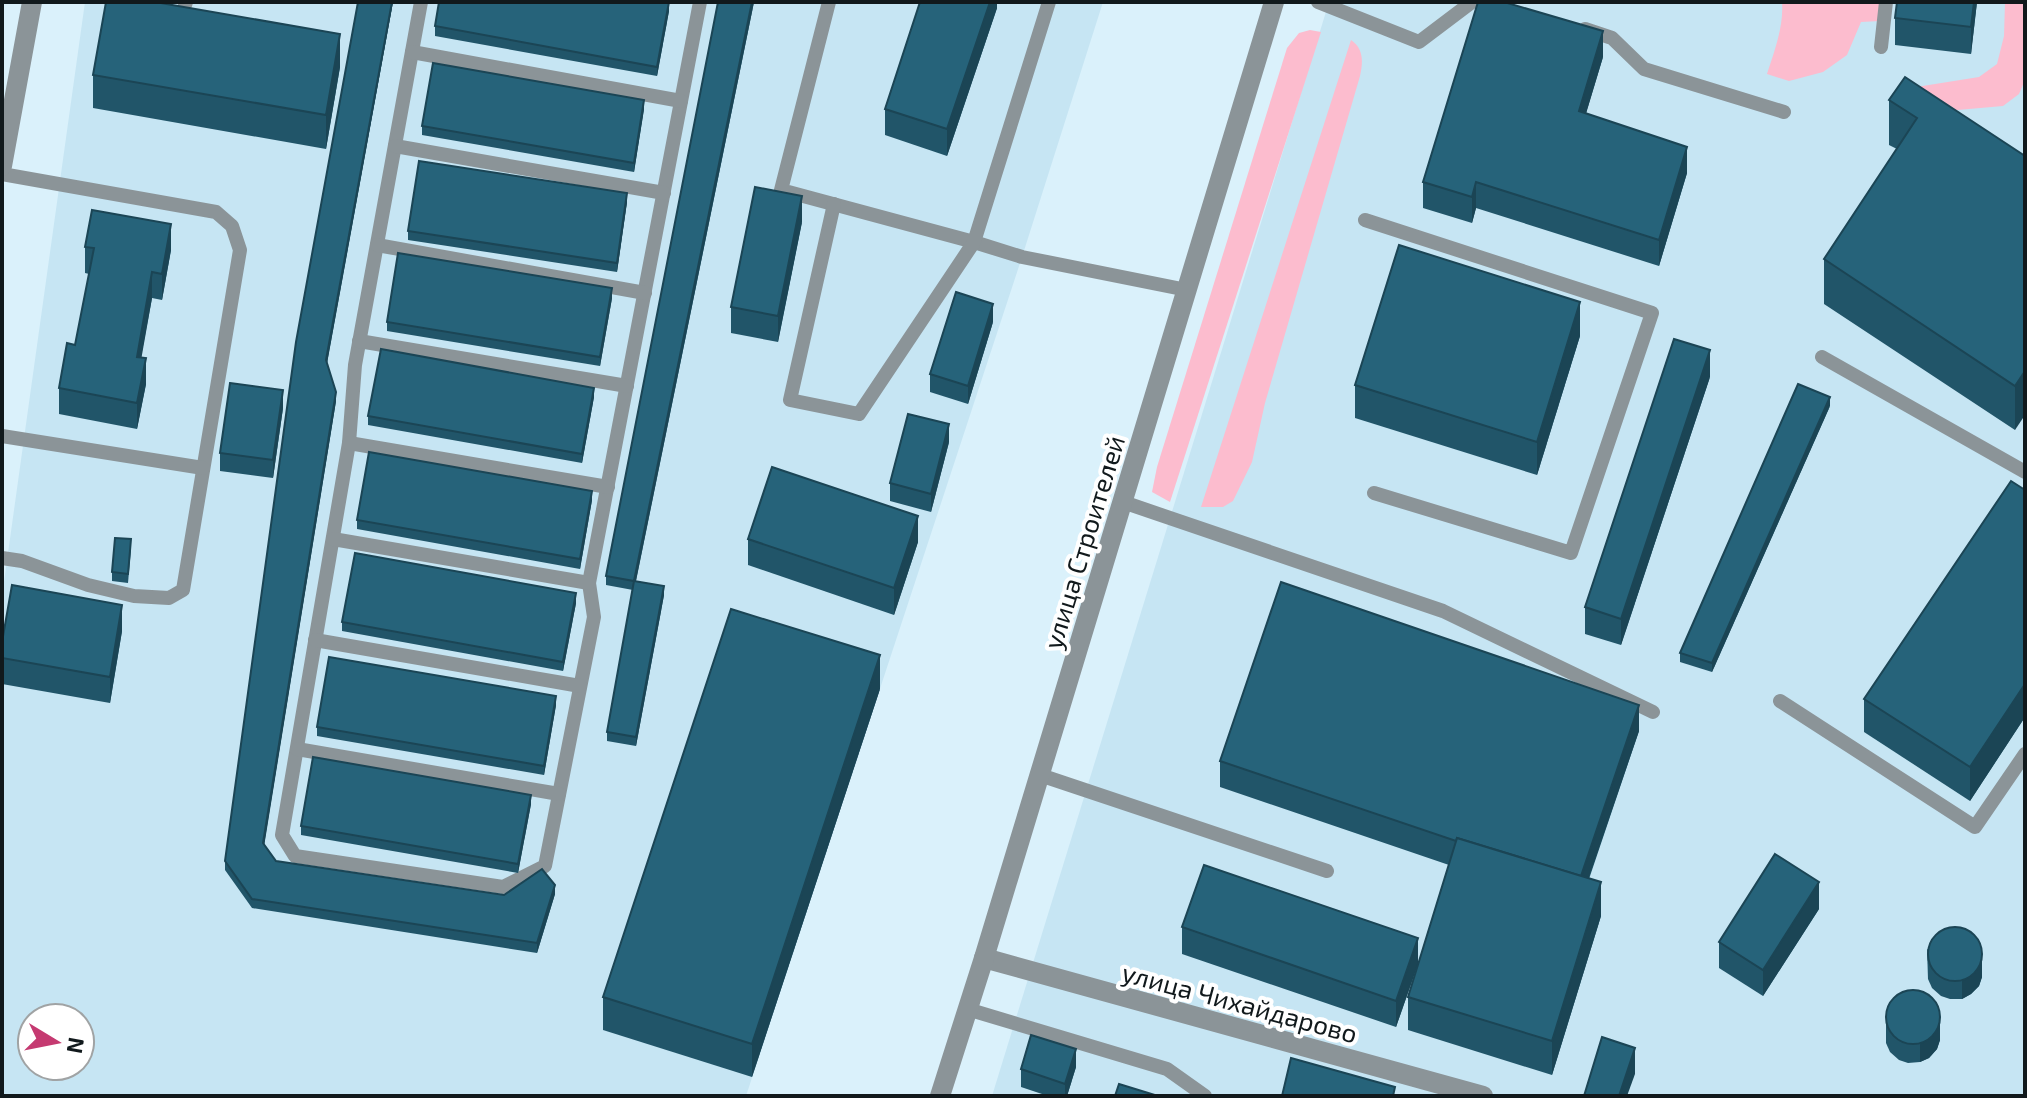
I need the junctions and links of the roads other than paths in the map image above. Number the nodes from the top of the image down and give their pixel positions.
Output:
1 (32, 2) edge
2 (421, 2) edge
3 (700, 2) edge
4 (829, 2) edge
5 (1049, 2) edge
6 (1274, 2) edge
7 (1318, 2) edge
8 (1472, 2) edge
9 (1886, 2) edge
10 (1570, 25) edge
11 (1881, 47) dead end
12 (412, 52) junction
13 (681, 101) junction
14 (1784, 112) dead end
15 (395, 146) junction
16 (2, 166) edge
17 (2, 174) edge
18 (664, 193) junction
19 (834, 204) junction
20 (1365, 220) dead end
21 (974, 242) junction
22 (377, 245) junction
23 (1187, 290) junction
24 (645, 293) junction
25 (359, 341) junction
26 (1822, 357) dead end
27 (627, 386) junction
28 (2, 436) edge
29 (349, 443) junction
30 (203, 468) junction
31 (2025, 472) edge
32 (608, 487) junction
33 (1374, 493) dead end
34 (1123, 502) junction
35 (333, 539) junction
36 (2, 558) edge
37 (589, 583) junction
38 (315, 640) junction
39 (580, 686) junction
40 (1780, 701) dead end
41 (1653, 712) dead end
42 (297, 749) junction
43 (2025, 754) edge
44 (1040, 775) junction
45 (559, 794) junction
46 (1327, 871) dead end
47 (984, 958) junction
48 (967, 1009) junction
49 (940, 1096) edge
50 (1205, 1096) edge
51 (1483, 1096) edge

1 - 16 street
2 - 12 lane
3 - 13 lane
4 - 19 lane
5 - 21 lane
6 - 23 street, улица Строителей
7 - 8 lane
9 - 11 lane
10 - 14 lane
12 - 13 lane
12 - 15 lane
13 - 18 lane
15 - 18 lane
15 - 22 lane
17 - 30 lane
18 - 24 lane
19 - 21 lane
19 - 21 lane
20 - 33 lane
21 - 23 lane
22 - 24 lane
22 - 25 lane
23 - 34 street, улица Строителей
24 - 27 lane
25 - 27 lane
25 - 29 lane
26 - 31 lane
27 - 32 lane
28 - 30 lane
29 - 32 lane
29 - 35 lane
30 - 36 lane
32 - 37 lane
34 - 41 lane
34 - 44 street, улица Строителей
35 - 37 lane
35 - 38 lane
37 - 39 lane
38 - 39 lane
38 - 42 lane
39 - 45 lane
40 - 43 lane
42 - 45 lane
42 - 45 lane
44 - 46 lane
44 - 47 street, улица Строителей
47 - 48 street, улица Строителей
47 - 51 street, улица Чихайдарово
48 - 49 street, улица Строителей
48 - 50 lane

